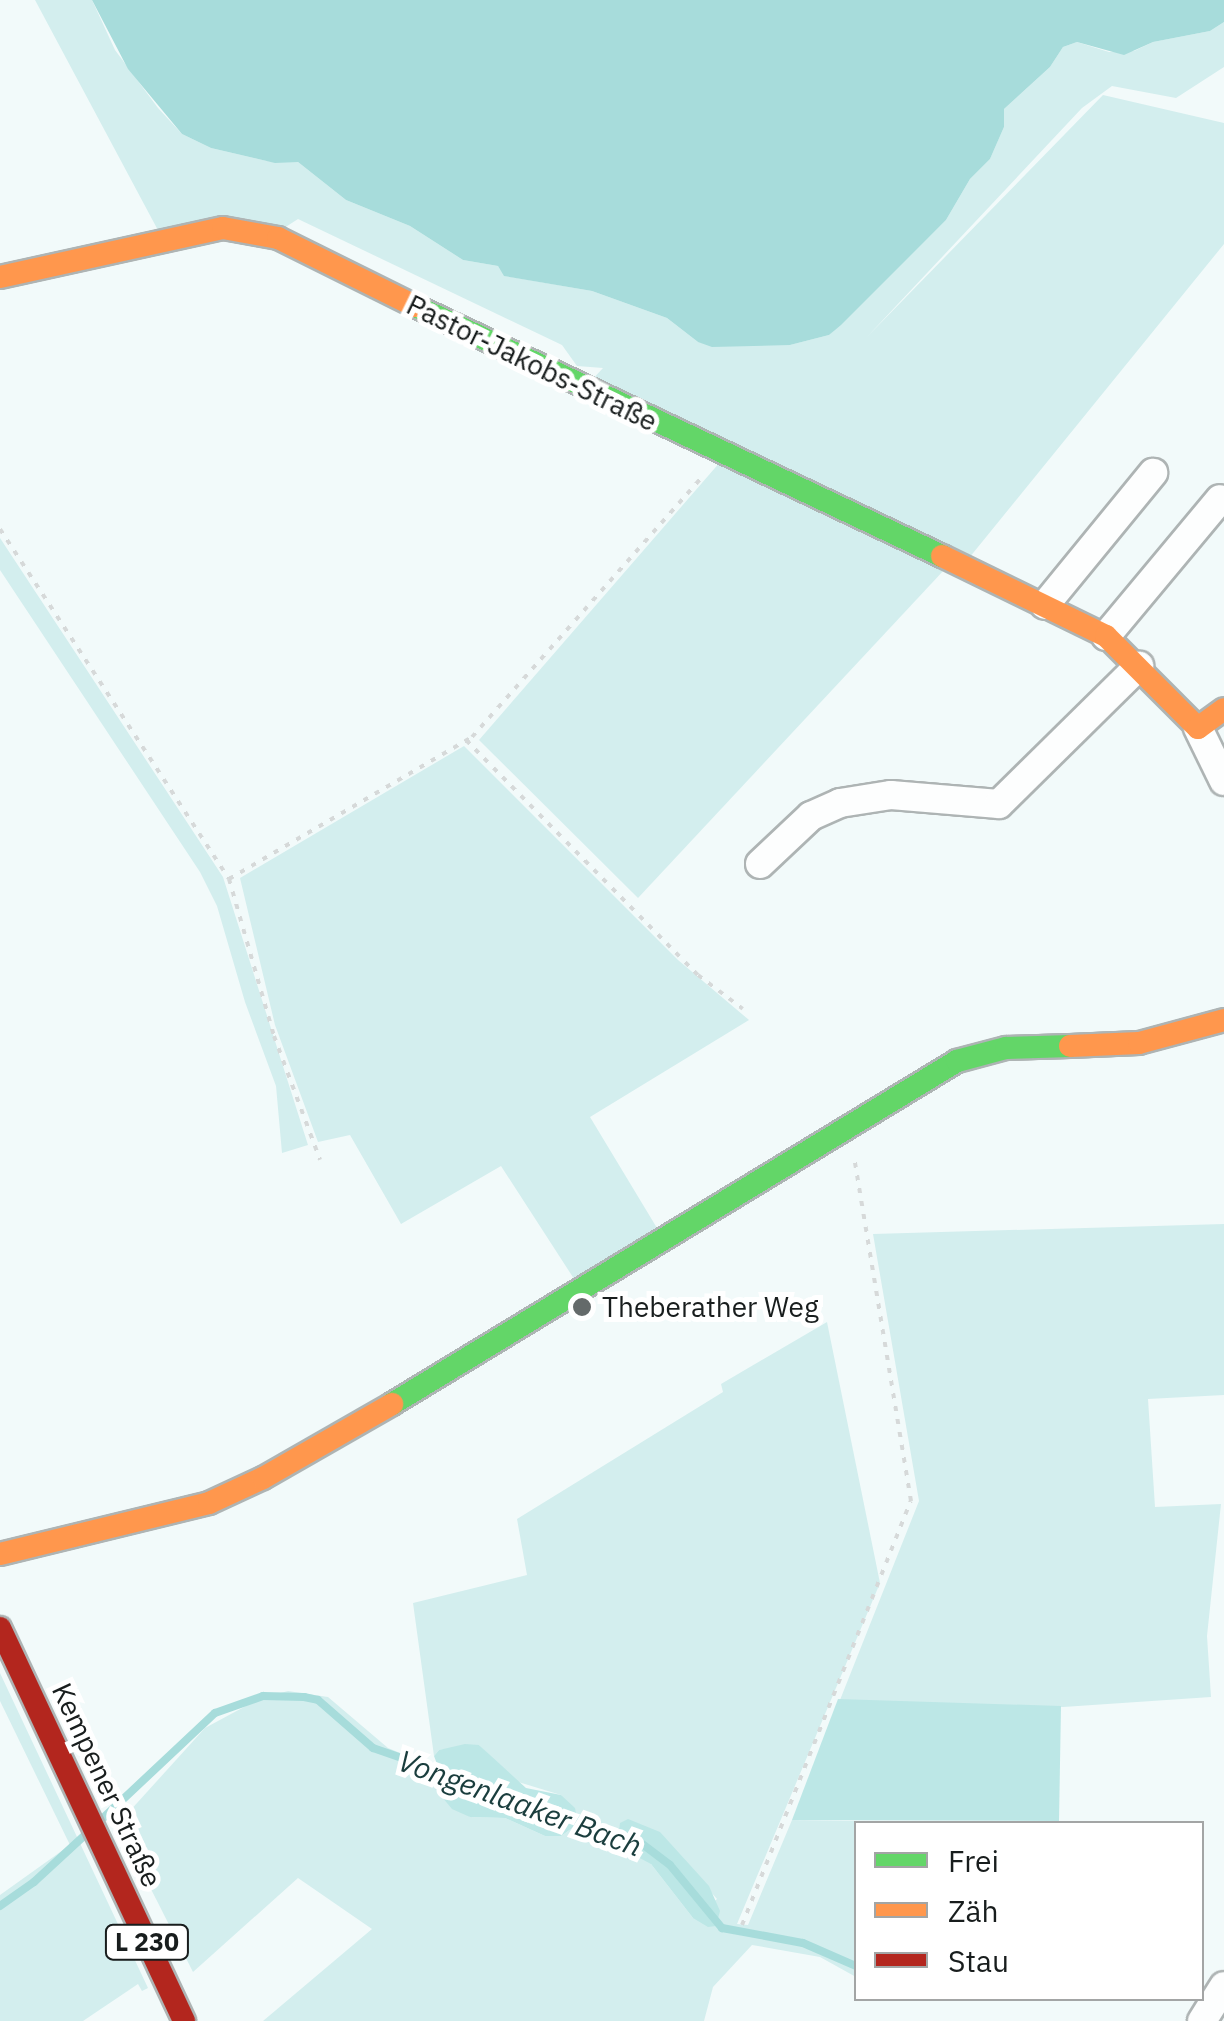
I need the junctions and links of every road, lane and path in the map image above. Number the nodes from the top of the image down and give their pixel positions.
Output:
1 (0, 277) edge
2 (720, 453) junction
3 (1152, 474) dead end
4 (1220, 499) dead end
5 (0, 529) edge
6 (1045, 604) junction
7 (1106, 636) junction
8 (1139, 666) junction
9 (1224, 709) edge
10 (1198, 728) junction
11 (466, 740) junction
12 (1224, 780) edge
13 (760, 864) dead end
14 (229, 879) junction
15 (743, 1008) dead end
16 (1224, 1020) edge
17 (838, 1132) junction
18 (320, 1160) dead end
19 (0, 1554) edge
20 (0, 1628) edge
21 (742, 1925) dead end
22 (1224, 1986) edge
23 (1204, 2018) edge
24 (184, 2021) edge

1 - 2 street, Pastor-Jakobs-Straße
2 - 6 street, Pastor-Jakobs-Straße
2 - 11 path
3 - 6 street
4 - 7 street
5 - 14 path
6 - 7 street, Pastor-Jakobs-Straße
7 - 8 street, Pastor-Jakobs-Straße
8 - 10 street, Pastor-Jakobs-Straße
8 - 13 street
9 - 10 street
10 - 12 street
11 - 14 path
11 - 15 path
14 - 18 path
16 - 17 street
17 - 19 street
17 - 21 path
20 - 24 street, Kempener Straße / L 230
22 - 23 street

